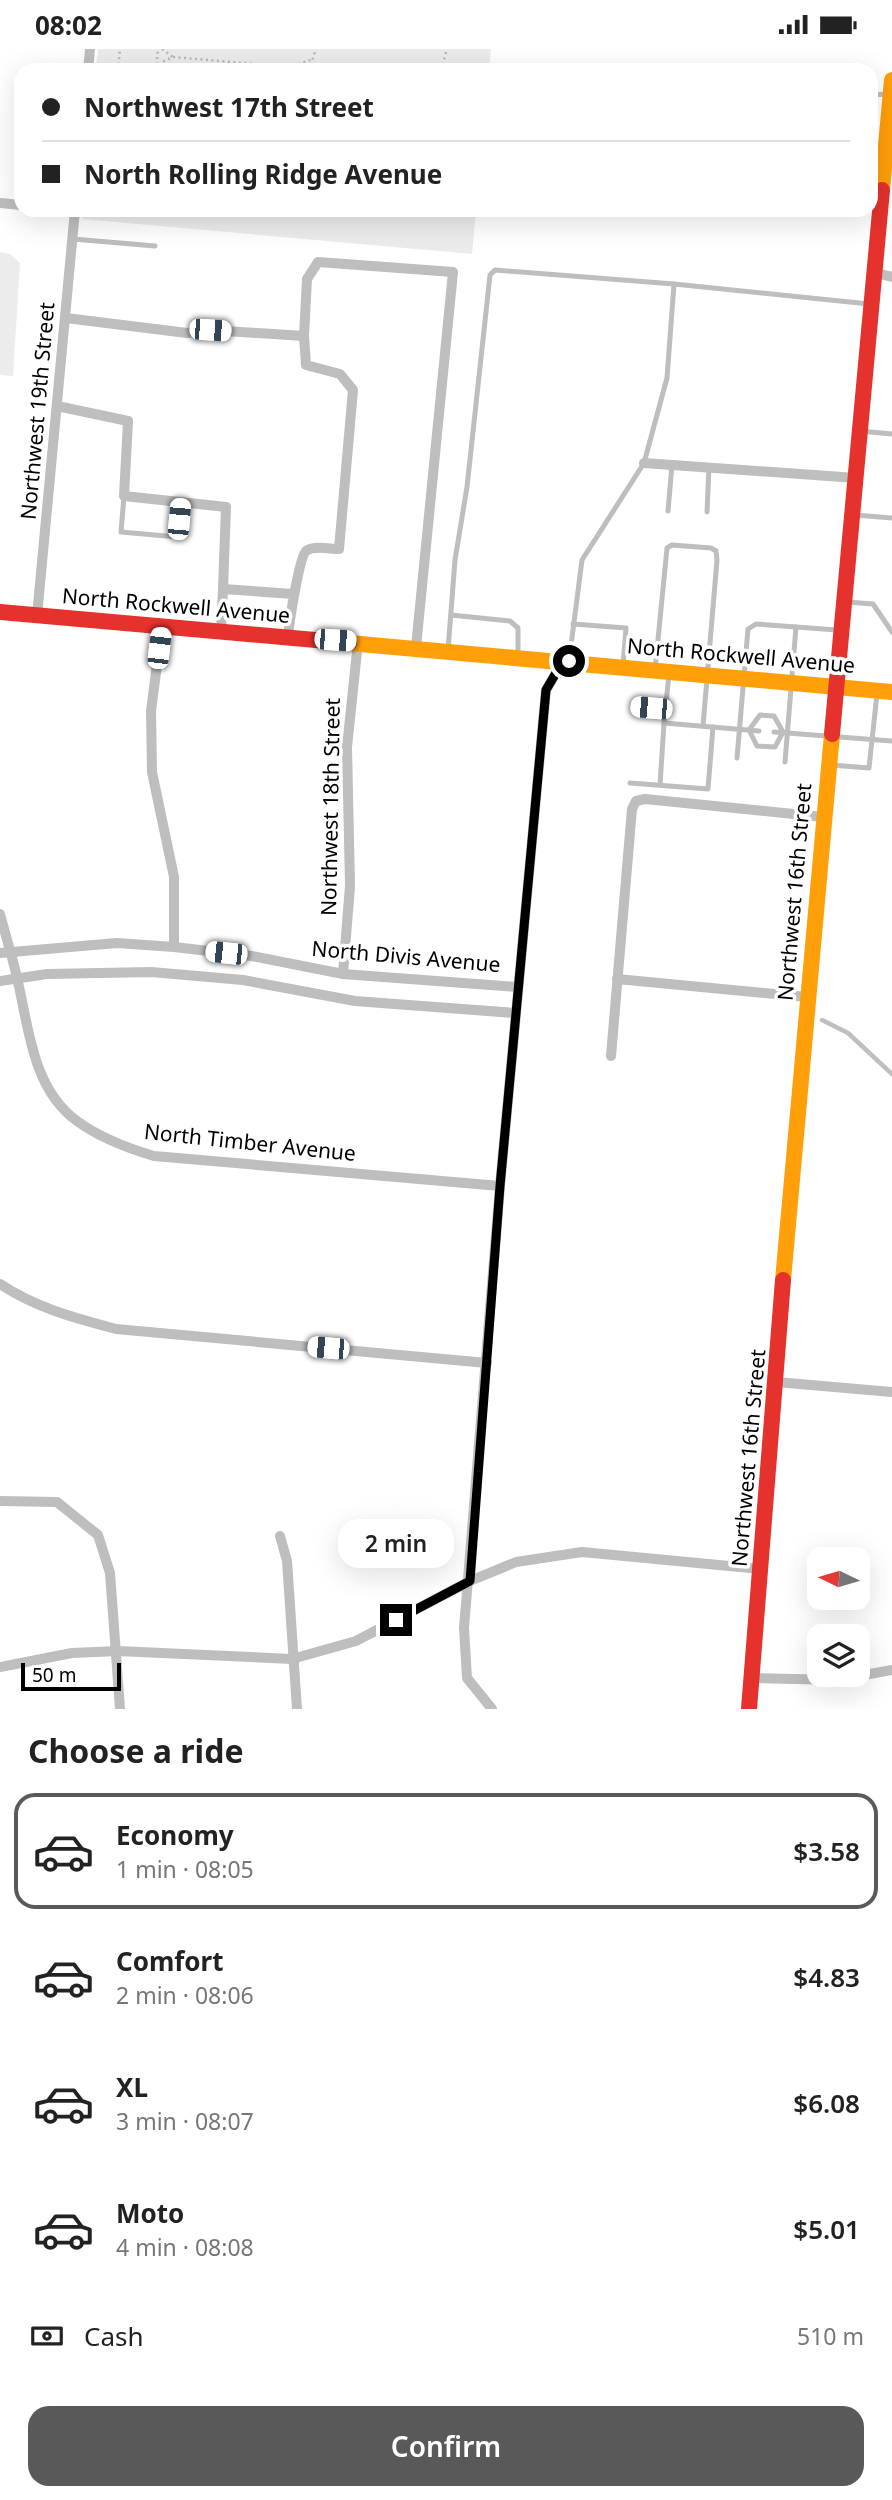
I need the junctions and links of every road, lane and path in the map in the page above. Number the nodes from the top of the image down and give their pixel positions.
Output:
1 (160, 49) edge
2 (316, 49) edge
3 (173, 57) junction
4 (313, 59) junction
5 (160, 63) edge
6 (243, 63) edge
7 (302, 63) edge
8 (312, 63) edge
9 (891, 90) edge
10 (75, 217) edge
11 (73, 239) junction
12 (155, 246) dead end
13 (884, 275) edge
14 (674, 284) junction
15 (873, 304) junction
16 (66, 318) junction
17 (304, 336) junction
18 (57, 406) junction
19 (860, 431) junction
20 (892, 434) edge
21 (644, 463) junction
22 (672, 465) junction
23 (709, 467) junction
24 (856, 478) junction
25 (124, 496) junction
26 (181, 501) junction
27 (668, 511) dead end
28 (707, 512) dead end
29 (852, 515) junction
30 (892, 518) edge
31 (223, 589) junction
32 (293, 594) junction
33 (844, 601) junction
34 (0, 612) edge
35 (37, 615) junction
36 (451, 615) junction
37 (573, 624) junction
38 (162, 626) junction
39 (796, 627) junction
40 (841, 630) junction
41 (221, 631) junction
42 (892, 632) edge
43 (288, 636) junction
44 (358, 642) junction
45 (416, 647) junction
46 (448, 650) junction
47 (518, 657) junction
48 (566, 661) junction
49 (623, 666) junction
50 (662, 670) junction
51 (707, 674) junction
52 (743, 678) junction
53 (792, 683) junction
54 (835, 687) junction
55 (885, 691) edge
56 (637, 706) dead end
57 (666, 709) junction
58 (664, 723) junction
59 (703, 726) junction
60 (713, 727) junction
61 (739, 729) junction
62 (749, 730) junction
63 (759, 731) dead end
64 (774, 732) dead end
65 (785, 732) junction
66 (831, 737) junction
67 (872, 740) junction
68 (892, 741) edge
69 (737, 758) dead end
70 (785, 762) dead end
71 (828, 765) junction
72 (630, 783) dead end
73 (660, 785) junction
74 (823, 817) junction
75 (0, 915) edge
76 (174, 947) junction
77 (5, 952) edge
78 (343, 974) junction
79 (17, 978) junction
80 (617, 979) junction
81 (0, 981) edge
82 (517, 987) junction
83 (807, 997) junction
84 (515, 1013) junction
85 (611, 1056) dead end
86 (500, 1186) junction
87 (0, 1284) edge
88 (487, 1363) junction
89 (776, 1382) junction
90 (892, 1392) edge
91 (0, 1501) edge
92 (280, 1536) dead end
93 (761, 1569) junction
94 (470, 1581) junction
95 (118, 1651) junction
96 (292, 1659) junction
97 (0, 1667) edge
98 (892, 1670) edge
99 (750, 1678) junction
100 (120, 1709) edge
101 (297, 1709) edge
102 (492, 1709) edge
103 (748, 1709) edge

1 - 3 path
2 - 4 path
3 - 5 path
3 - 6 path
4 - 7 path
4 - 8 path
9 - 13 street, Northwest 16th Street
10 - 11 street, Northwest 19th Street
11 - 12 lane
11 - 16 street, Northwest 19th Street
13 - 15 street, Northwest 16th Street
14 - 15 lane
14 - 21 lane
14 - 36 lane
15 - 19 street, Northwest 16th Street
16 - 17 street
16 - 18 street, Northwest 19th Street
17 - 32 street
17 - 45 street
18 - 25 street
18 - 35 street, Northwest 19th Street
19 - 20 lane
19 - 24 street, Northwest 16th Street
21 - 22 street
21 - 37 lane
22 - 23 street
22 - 27 lane
23 - 24 street
23 - 28 lane
24 - 29 street, Northwest 16th Street
25 - 26 street
25 - 26 lane
26 - 31 street
29 - 30 lane
29 - 33 street, Northwest 16th Street
31 - 32 street
31 - 41 street
32 - 43 street
33 - 40 street, Northwest 16th Street
33 - 42 lane
34 - 35 street, North Rockwell Avenue
35 - 38 street, North Rockwell Avenue
36 - 46 lane
36 - 47 lane
37 - 48 lane
37 - 49 lane
38 - 41 street, North Rockwell Avenue
38 - 76 street
39 - 40 lane
39 - 52 lane
39 - 53 lane
40 - 54 street, Northwest 16th Street
41 - 43 street, North Rockwell Avenue
43 - 44 street, North Rockwell Avenue
44 - 45 street, North Rockwell Avenue
44 - 78 street, Northwest 18th Street
45 - 46 street, North Rockwell Avenue
46 - 47 street, North Rockwell Avenue
47 - 48 street, North Rockwell Avenue
48 - 49 street, North Rockwell Avenue
48 - 82 street
49 - 50 street, North Rockwell Avenue
50 - 51 street, North Rockwell Avenue
50 - 51 lane
50 - 57 lane
51 - 52 street, North Rockwell Avenue
51 - 59 lane
52 - 53 street, North Rockwell Avenue
52 - 61 lane
53 - 54 street, North Rockwell Avenue
53 - 65 lane
54 - 55 street, North Rockwell Avenue
54 - 66 street, Northwest 16th Street
55 - 67 lane
56 - 57 lane
57 - 58 lane
58 - 59 lane
58 - 73 lane
59 - 60 lane
60 - 61 lane
60 - 73 lane
61 - 62 lane
61 - 69 lane
62 - 63 lane
62 - 65 lane
62 - 65 lane
64 - 65 lane
65 - 66 lane
65 - 70 lane
66 - 67 lane
66 - 71 street, Northwest 16th Street
67 - 68 lane
67 - 71 lane
71 - 74 street, Northwest 16th Street
72 - 73 lane
74 - 80 street
74 - 83 street, Northwest 16th Street
75 - 77 street, North Timber Avenue
76 - 77 street, North Divis Avenue
76 - 78 street, North Divis Avenue
77 - 79 street, North Timber Avenue
78 - 82 street, North Divis Avenue
79 - 81 street, North Divis Avenue
79 - 84 street, North Divis Avenue
79 - 86 street, North Timber Avenue
80 - 83 street
80 - 85 street
82 - 84 street
83 - 89 street, Northwest 16th Street
84 - 86 street
86 - 88 street
87 - 88 street
88 - 94 street
89 - 90 street
89 - 93 street, Northwest 16th Street
91 - 95 street
92 - 96 street
93 - 94 street
93 - 99 street, Northwest 16th Street
94 - 96 street
94 - 102 street
95 - 96 street
95 - 97 street
95 - 100 street
96 - 101 street
98 - 99 street
99 - 103 street, Northwest 16th Street

